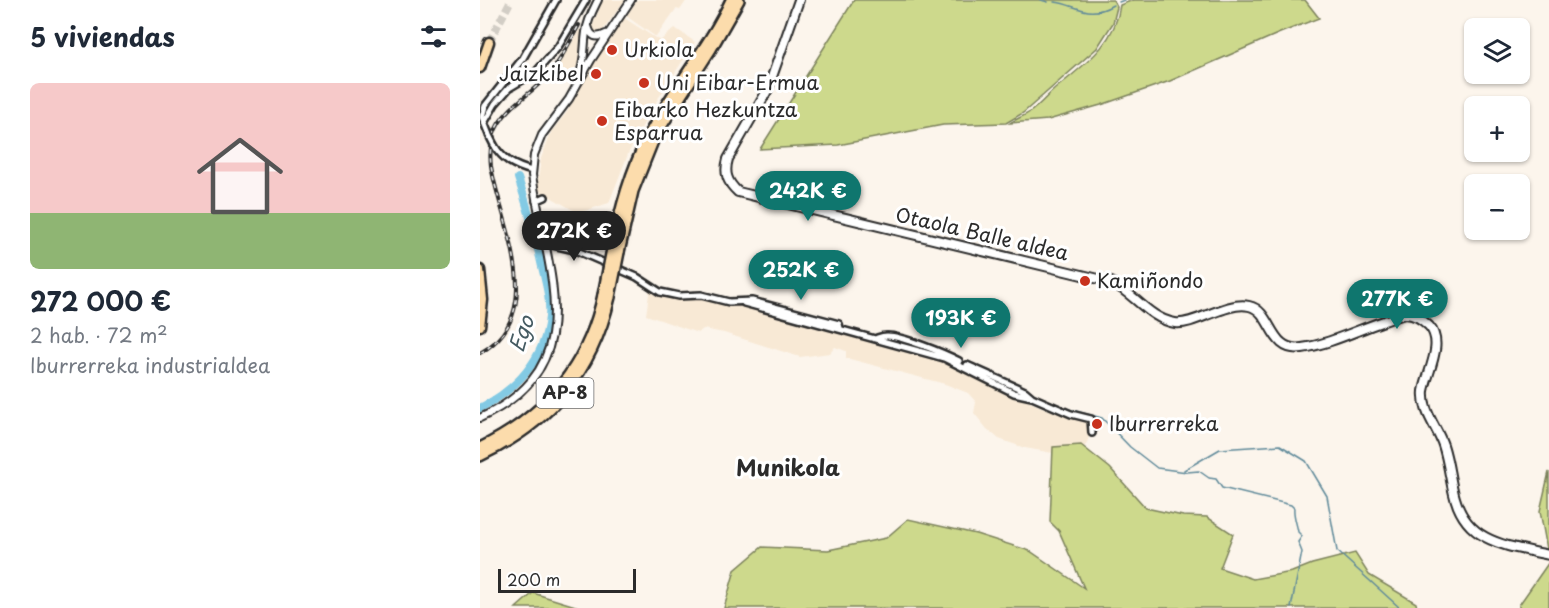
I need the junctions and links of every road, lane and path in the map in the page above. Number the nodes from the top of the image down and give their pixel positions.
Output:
1 (556, 0) edge
2 (586, 0) edge
3 (598, 0) edge
4 (631, 0) edge
5 (731, 0) edge
6 (738, 0) edge
7 (799, 0) edge
8 (588, 25) junction
9 (608, 33) junction
10 (489, 42) tunnel mouth
11 (480, 68) edge
12 (565, 103) junction
13 (486, 112) junction
14 (532, 173) junction
15 (544, 197) dead end
16 (536, 201) junction
17 (544, 243) junction
18 (615, 251) junction
19 (480, 270) edge
20 (607, 296) junction
21 (480, 326) edge
22 (480, 418) edge
23 (1092, 433) dead end
24 (480, 448) edge
25 (480, 456) edge
26 (1549, 555) edge

1 - 13 street
2 - 13 street
3 - 8 street
4 - 9 street
5 - 18 highway, AP-8
6 - 18 highway, AP-8
7 - 26 main road, Otaola Balle aldea
8 - 9 street
8 - 12 street
9 - 12 street
10 - 11 highway
12 - 14 street
13 - 14 street, bridge
14 - 16 street
15 - 16 street
16 - 17 street
17 - 22 street
17 - 23 street
18 - 20 highway, AP-8, bridge
19 - 21 highway
20 - 24 highway, AP-8
20 - 25 highway, AP-8

